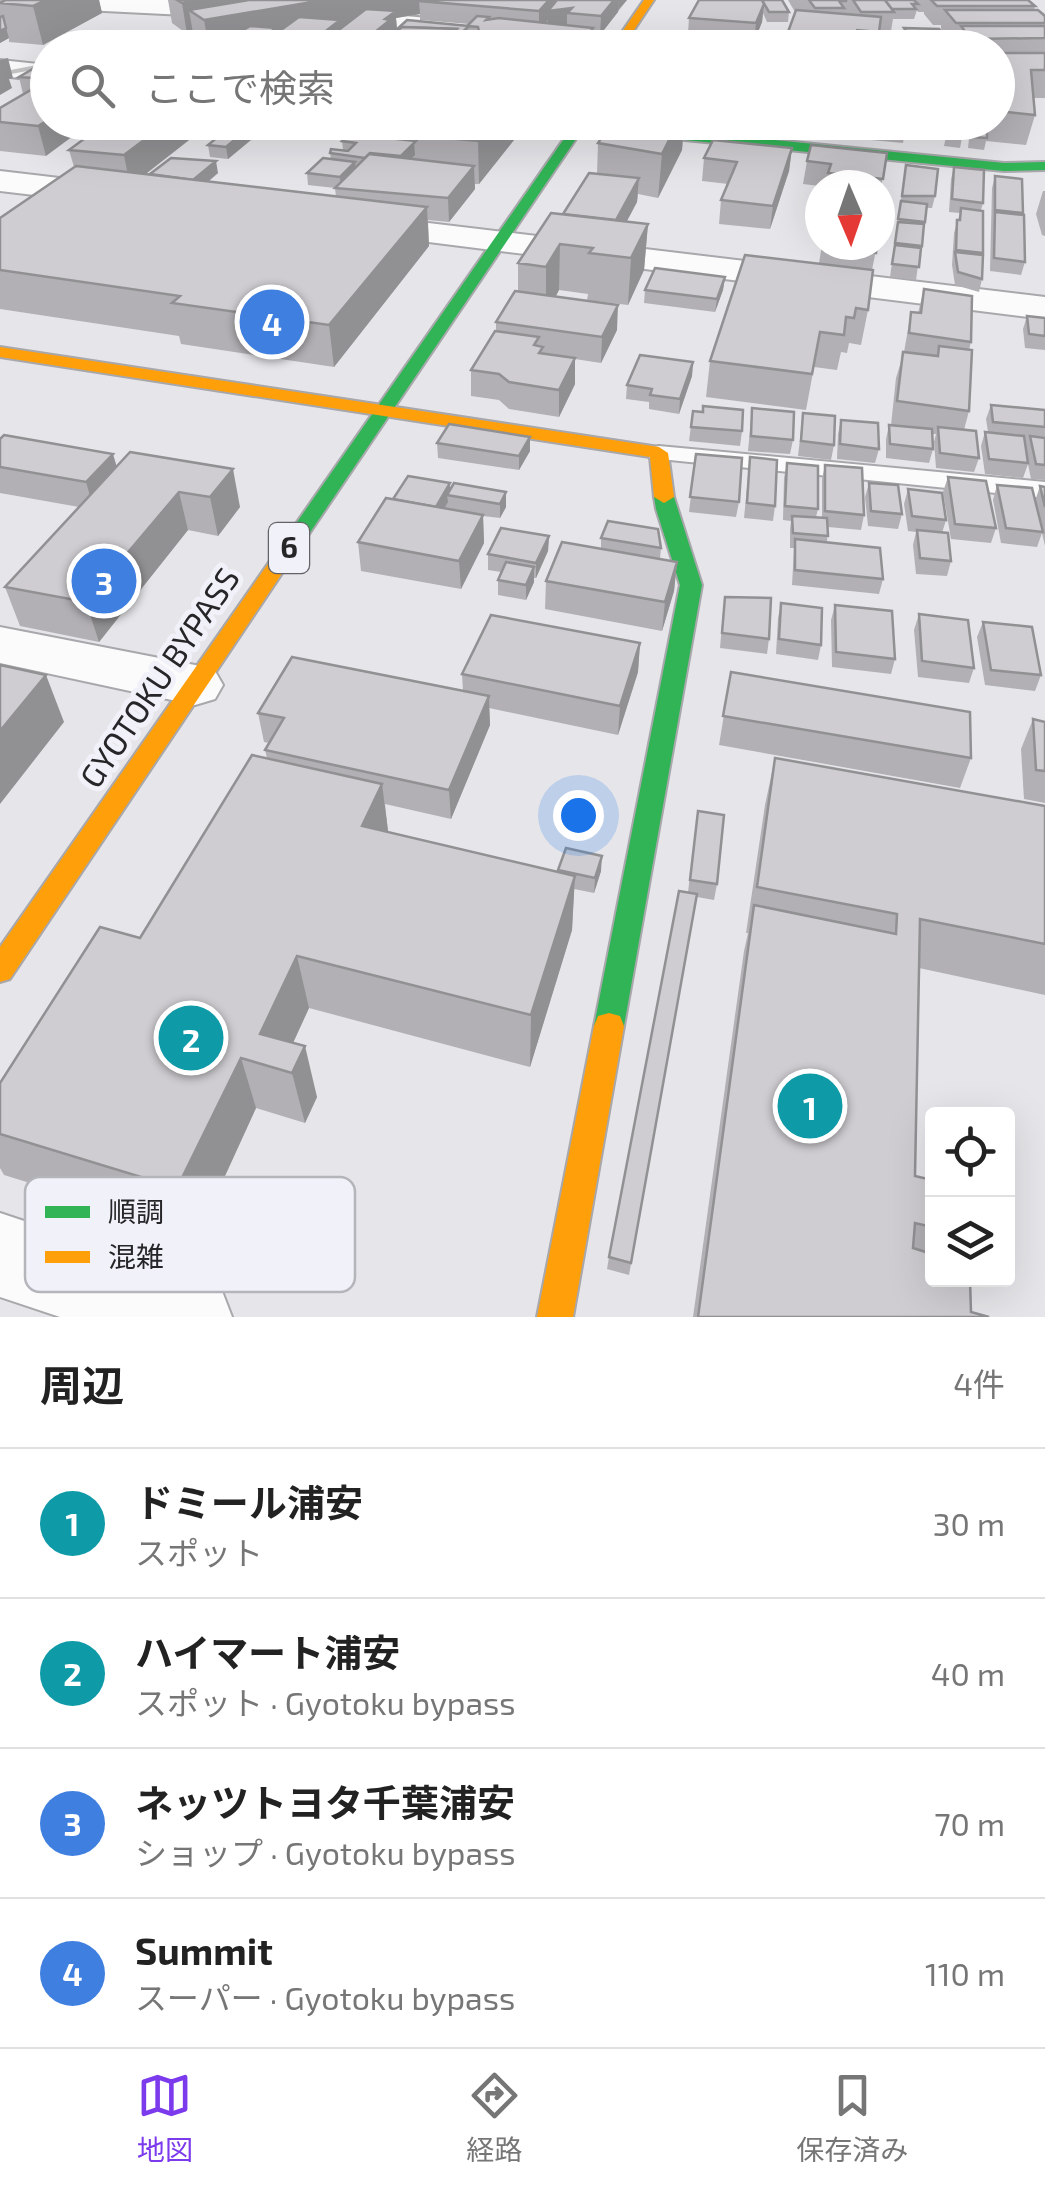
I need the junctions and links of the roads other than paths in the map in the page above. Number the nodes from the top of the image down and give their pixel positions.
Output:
1 (24, 0) edge
2 (227, 0) edge
3 (649, 0) edge
4 (338, 22) junction
5 (473, 30) edge
6 (622, 30) edge
7 (0, 68) edge
8 (30, 71) edge
9 (570, 140) edge
10 (735, 140) edge
11 (1045, 166) edge
12 (4, 181) edge
13 (144, 198) edge
14 (319, 220) edge
15 (500, 242) junction
16 (1045, 308) edge
17 (0, 352) edge
18 (381, 412) junction
19 (658, 453) junction
20 (1045, 490) edge
21 (0, 645) edge
22 (194, 685) junction
23 (0, 970) edge
24 (0, 1255) edge
25 (25, 1263) edge
26 (112, 1292) edge
27 (188, 1317) edge
28 (555, 1317) edge

1 - 4 street
2 - 4 street
3 - 6 street
4 - 5 street
7 - 8 street
9 - 15 street, GYOTOKU BYPASS / 6
10 - 11 street
12 - 13 street
14 - 15 street
15 - 16 street
15 - 18 street, GYOTOKU BYPASS / 6
17 - 18 street
18 - 19 street
18 - 22 street, GYOTOKU BYPASS / 6
19 - 20 lane
19 - 28 street
21 - 22 street
22 - 23 street, GYOTOKU BYPASS / 6
24 - 25 street
26 - 27 street

